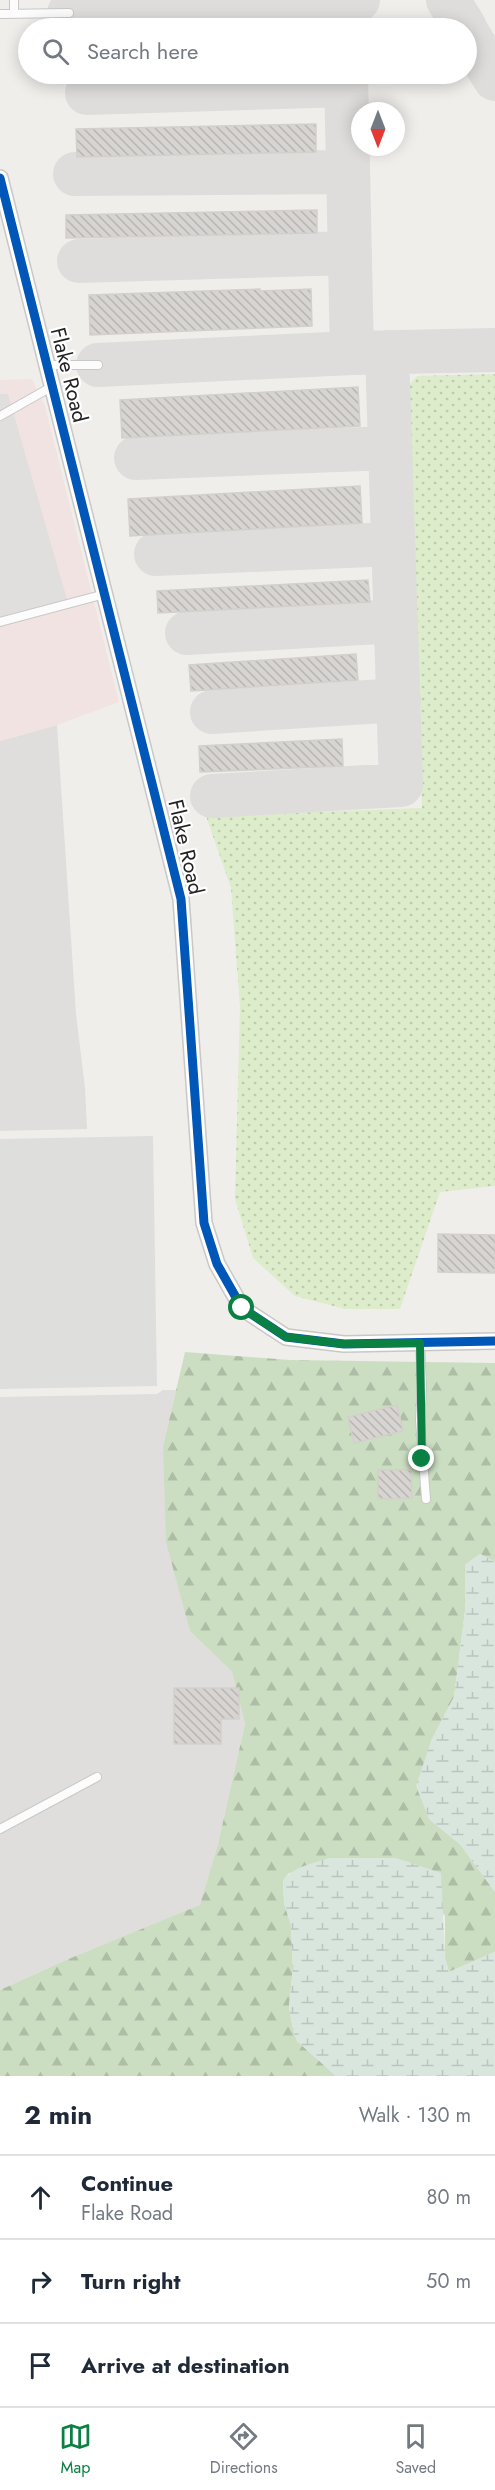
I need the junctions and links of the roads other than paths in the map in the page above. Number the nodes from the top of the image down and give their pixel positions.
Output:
1 (14, 0) edge
2 (14, 13) junction
3 (0, 14) edge
4 (69, 14) dead end
5 (0, 178) edge
6 (48, 365) junction
7 (98, 365) dead end
8 (53, 386) junction
9 (0, 416) edge
10 (105, 594) junction
11 (0, 622) edge
12 (495, 1341) edge
13 (420, 1343) junction
14 (426, 1499) dead end
15 (97, 1777) dead end
16 (0, 1829) edge

1 - 2 lane
2 - 3 lane
2 - 4 lane
5 - 6 street, Flake Road
6 - 7 lane
6 - 8 street, Flake Road
8 - 9 lane
8 - 10 street, Flake Road
10 - 11 lane
10 - 13 street, Flake Road
12 - 13 street, Flake Road
13 - 14 lane
15 - 16 lane

